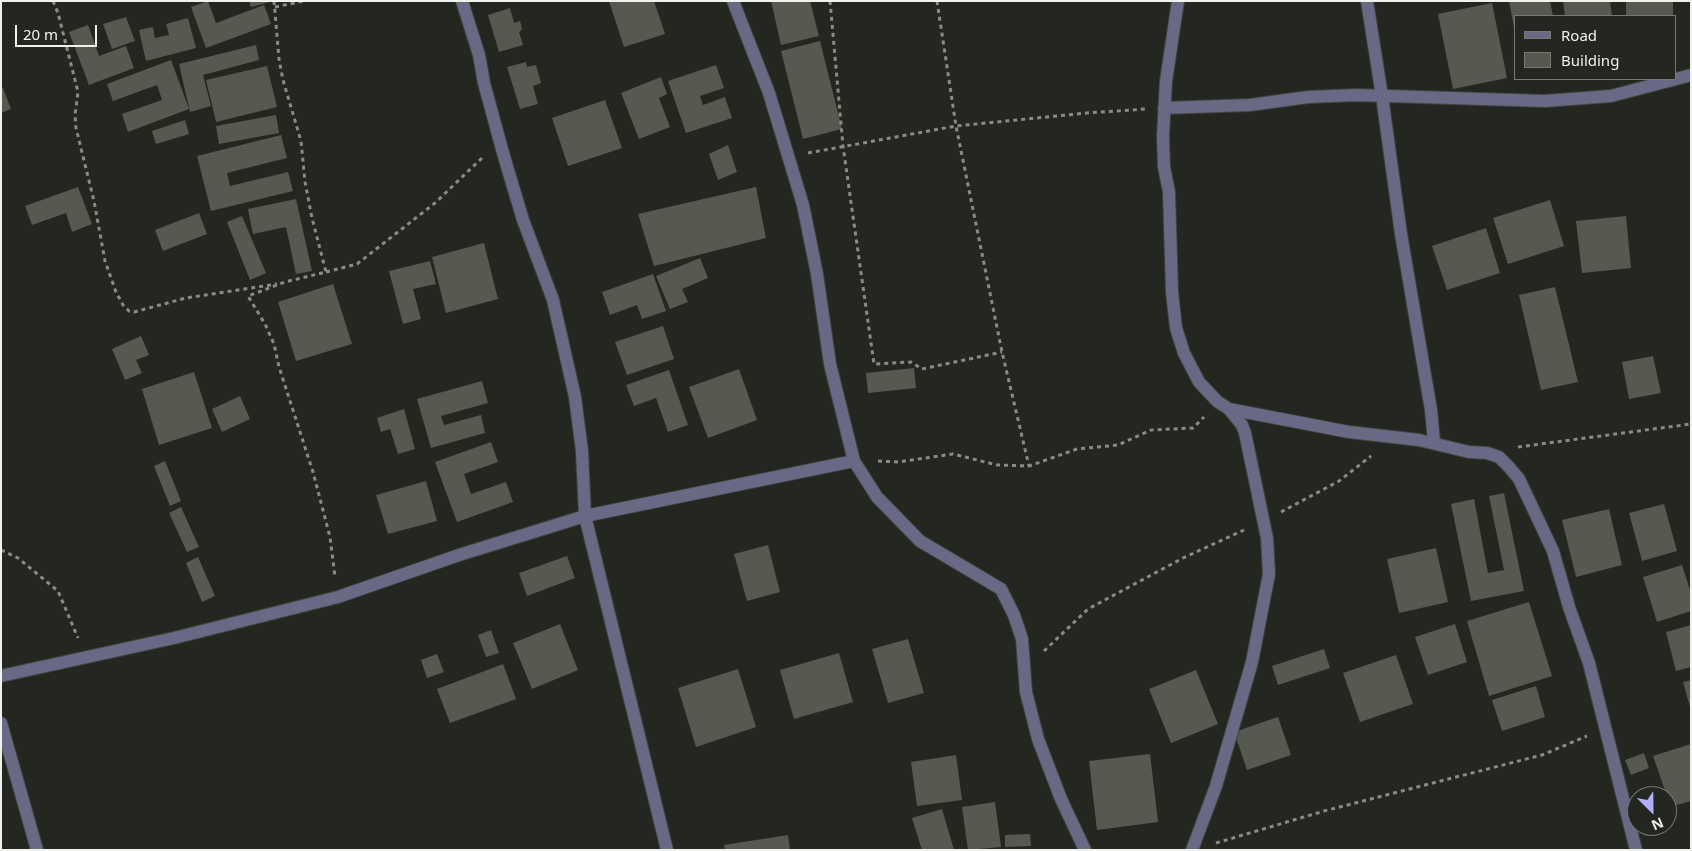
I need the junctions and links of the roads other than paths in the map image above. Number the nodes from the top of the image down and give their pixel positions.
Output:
1 (462, 1) edge
2 (733, 1) edge
3 (1178, 1) edge
4 (1367, 1) edge
5 (1691, 75) edge
6 (1677, 79) edge
7 (1672, 80) edge
8 (1382, 96) junction
9 (1164, 108) junction
10 (1223, 405) junction
11 (1434, 442) junction
12 (854, 461) junction
13 (585, 516) junction
14 (1, 676) edge
15 (1, 723) edge
16 (1192, 849) edge
17 (36, 850) edge
18 (668, 850) edge
19 (1084, 850) edge
20 (1636, 850) edge

1 - 13 street
2 - 12 street
3 - 9 street
4 - 8 street
5 - 6 street
7 - 8 street
8 - 9 street
8 - 11 street
9 - 10 street
10 - 11 street
10 - 16 street
11 - 20 street
12 - 13 street
12 - 19 street
13 - 14 street
13 - 18 street
15 - 17 street

